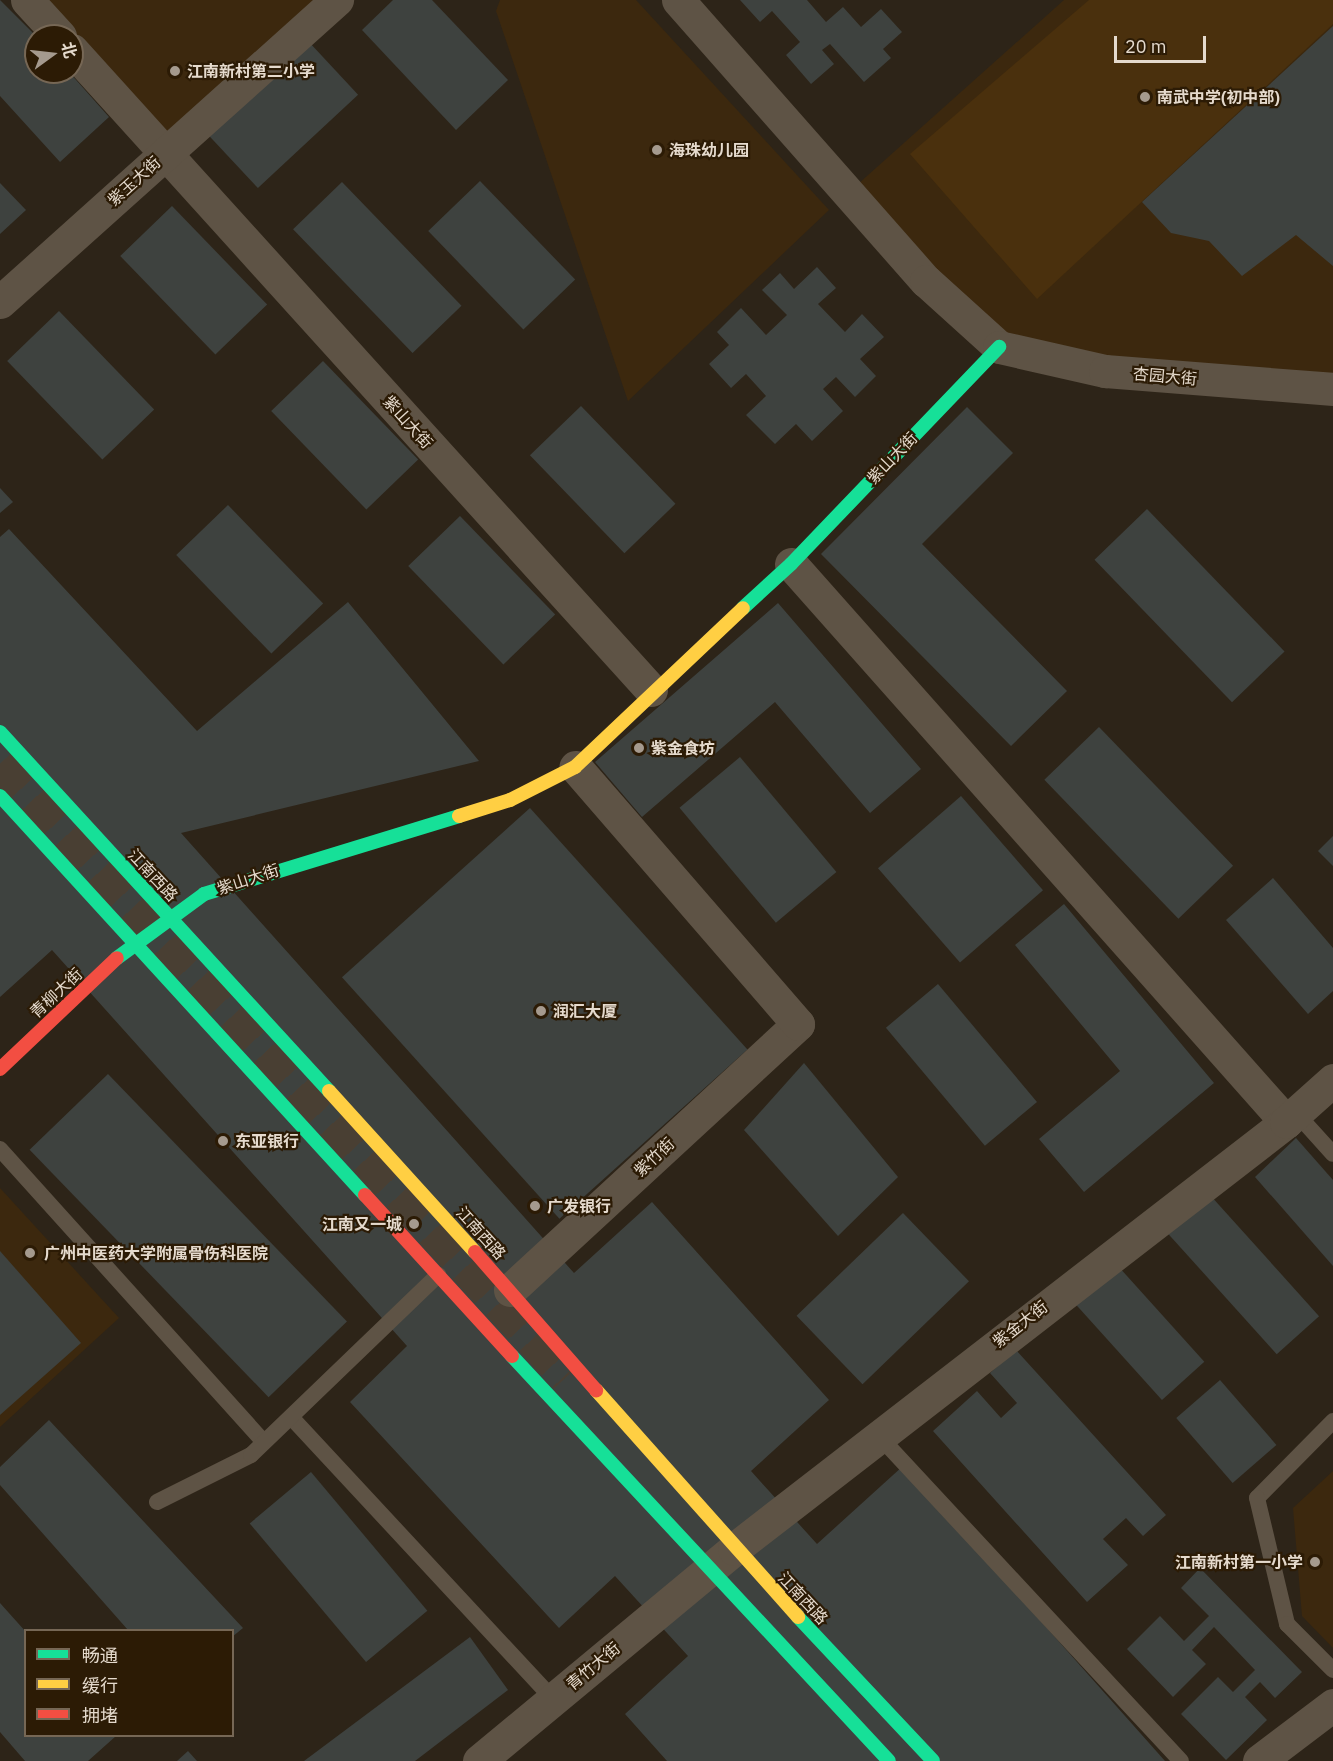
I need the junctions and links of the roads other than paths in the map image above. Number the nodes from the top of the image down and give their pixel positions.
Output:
1 (27, 0) edge
2 (337, 0) edge
3 (678, 0) edge
4 (49, 24) edge
5 (84, 63) edge
6 (165, 153) junction
7 (0, 302) edge
8 (999, 347) junction
9 (1333, 389) edge
10 (791, 564) junction
11 (651, 690) junction
12 (0, 732) edge
13 (575, 767) junction
14 (0, 796) edge
15 (168, 915) junction
16 (135, 942) junction
17 (0, 1069) edge
18 (1333, 1080) edge
19 (1291, 1118) junction
20 (0, 1149) edge
21 (1333, 1154) edge
22 (438, 1275) junction
23 (510, 1290) junction
24 (291, 1417) junction
25 (1333, 1421) edge
26 (878, 1435) junction
27 (264, 1442) junction
28 (157, 1502) dead end
29 (734, 1549) junction
30 (708, 1570) junction
31 (1333, 1670) edge
32 (553, 1699) junction
33 (1333, 1705) edge
34 (479, 1761) edge
35 (889, 1761) edge
36 (933, 1761) edge
37 (1181, 1761) edge
38 (1259, 1761) edge

1 - 4 street
2 - 6 street
3 - 8 street
5 - 6 street, 紫玉大街
6 - 7 street, 紫玉大街
6 - 11 street, 紫山大街
8 - 9 street, 杏园大街
8 - 10 main road, 紫山大街
10 - 11 main road, 紫山大街
10 - 19 street
11 - 13 main road, 紫山大街
12 - 15 main road, 江南西路
13 - 15 main road, 紫山大街
13 - 23 street, 紫竹街
14 - 16 main road
15 - 16 main road, 紫山大街
15 - 23 main road, 江南西路
16 - 17 main road, 青柳大街
16 - 22 main road
18 - 19 street, 紫金大街
19 - 21 lane
19 - 26 street, 紫金大街
20 - 27 lane
22 - 24 lane
22 - 30 main road
23 - 29 main road, 江南西路
24 - 27 lane
24 - 32 lane
25 - 31 lane
26 - 29 street, 紫金大街
26 - 37 lane
27 - 28 lane
29 - 30 street, 紫金大街
29 - 36 main road, 江南西路
30 - 32 street, 青竹大街
30 - 35 main road
32 - 34 street, 青竹大街
33 - 38 street

